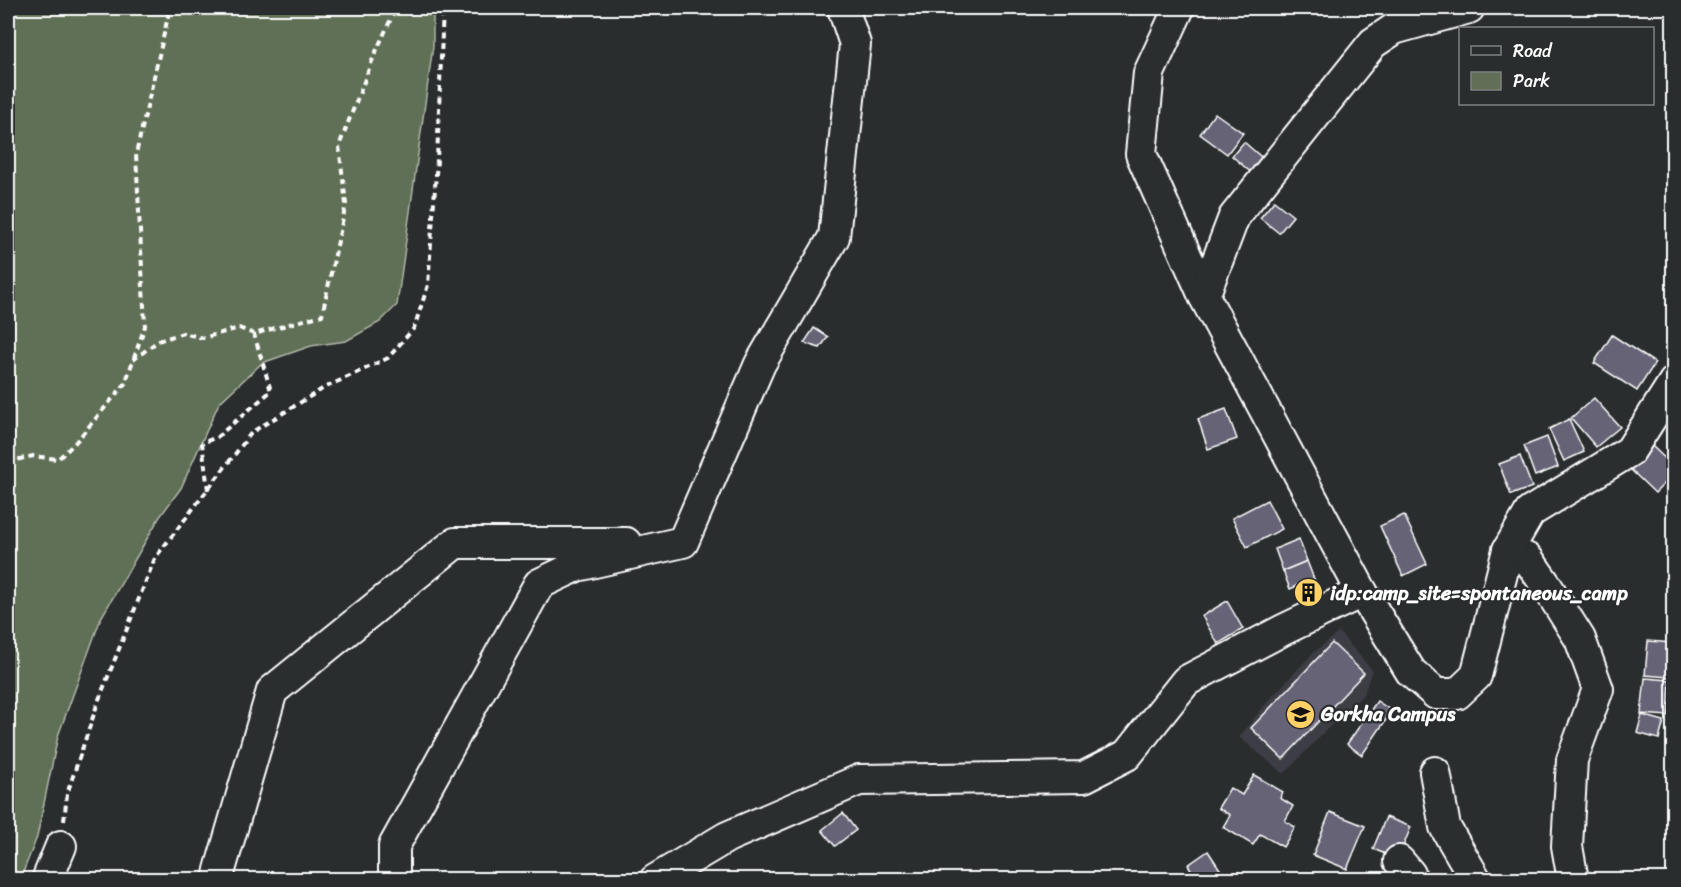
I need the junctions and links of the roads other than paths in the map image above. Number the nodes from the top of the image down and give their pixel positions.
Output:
1 (843, 8) edge
2 (1179, 8) edge
3 (1469, 8) edge
4 (1203, 296) junction
5 (1674, 382) edge
6 (683, 543) junction
7 (1508, 550) junction
8 (1362, 592) junction
9 (1435, 772) dead end
10 (61, 846) road end
11 (47, 879) edge
12 (218, 879) edge
13 (394, 879) edge
14 (655, 879) edge
15 (1476, 879) edge
16 (1572, 879) edge

1 - 6 street
2 - 4 street
3 - 4 street
4 - 8 street
5 - 7 street
6 - 12 street
6 - 13 street
7 - 8 street
7 - 16 street
8 - 14 street
9 - 15 street
10 - 11 street

